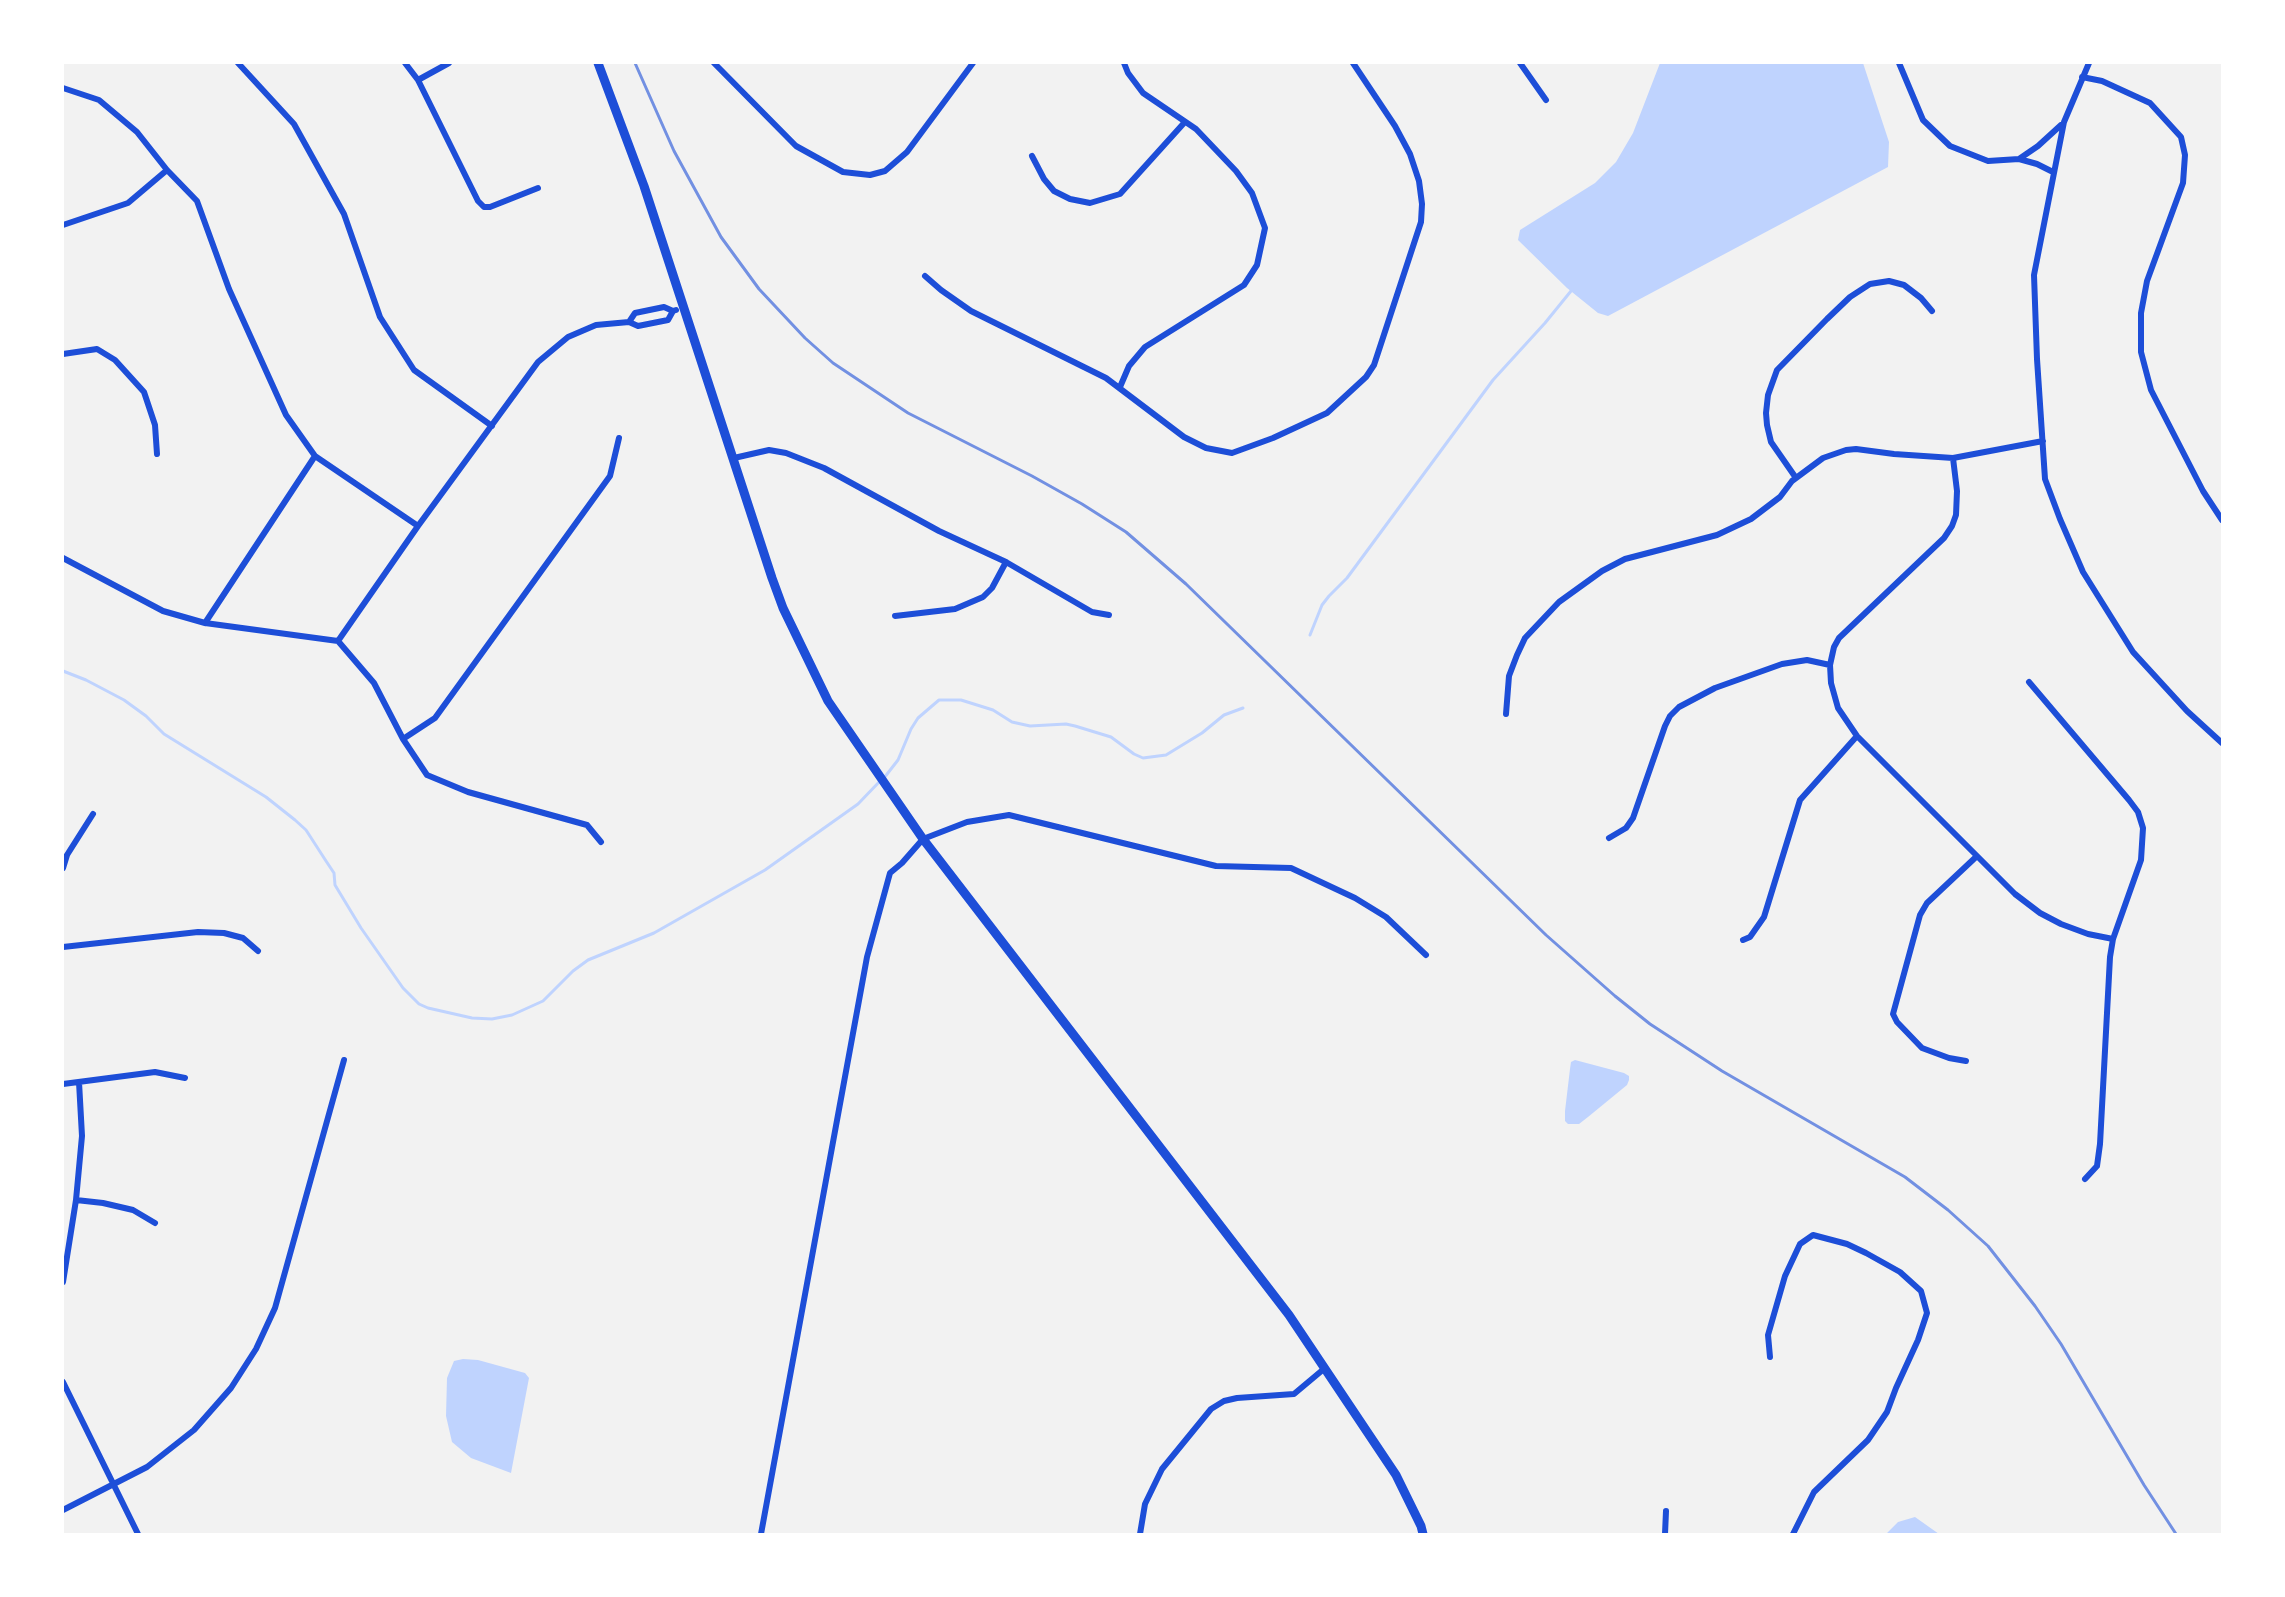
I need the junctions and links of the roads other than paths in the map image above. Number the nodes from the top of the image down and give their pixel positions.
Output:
1 (238, 63) edge
2 (405, 63) edge
3 (449, 63) edge
4 (598, 63) edge
5 (714, 63) edge
6 (972, 63) edge
7 (1124, 63) edge
8 (1353, 63) edge
9 (1520, 63) edge
10 (1899, 63) edge
11 (2089, 63) edge
12 (2082, 77) junction
13 (418, 80) junction
14 (63, 88) edge
15 (1546, 100) dead end
16 (2064, 122) junction
17 (1184, 123) junction
18 (1032, 156) dead end
19 (2019, 159) junction
20 (167, 170) junction
21 (2052, 172) junction
22 (538, 188) dead end
23 (63, 225) edge
24 (925, 276) dead end
25 (678, 310) junction
26 (1932, 311) dead end
27 (629, 322) junction
28 (63, 354) edge
29 (1120, 387) junction
30 (492, 426) junction
31 (619, 438) dead end
32 (2043, 441) junction
33 (157, 454) dead end
34 (315, 456) junction
35 (734, 458) junction
36 (1953, 458) junction
37 (1796, 478) junction
38 (2222, 520) edge
39 (418, 526) junction
40 (63, 558) edge
41 (1006, 562) junction
42 (1109, 615) dead end
43 (895, 616) dead end
44 (205, 623) junction
45 (338, 641) junction
46 (1830, 665) junction
47 (2029, 682) dead end
48 (1506, 714) dead end
49 (1857, 736) junction
50 (403, 739) junction
51 (2222, 743) edge
52 (93, 814) dead end
53 (1610, 838) dead end
54 (922, 839) junction
55 (601, 842) dead end
56 (1977, 856) junction
57 (63, 868) edge
58 (2113, 939) junction
59 (1743, 940) dead end
60 (63, 946) edge
61 (258, 951) dead end
62 (1426, 955) dead end
63 (345, 1060) dead end
64 (1966, 1061) dead end
65 (185, 1078) dead end
66 (79, 1082) junction
67 (63, 1084) edge
68 (2085, 1179) dead end
69 (76, 1200) junction
70 (155, 1223) dead end
71 (63, 1282) edge
72 (1770, 1357) dead end
73 (1325, 1368) junction
74 (63, 1382) edge
75 (114, 1484) junction
76 (63, 1510) edge
77 (1666, 1511) dead end
78 (138, 1534) edge
79 (761, 1534) edge
80 (1140, 1534) edge
81 (1423, 1534) edge
82 (1665, 1534) edge
83 (1792, 1534) edge

1 - 30 street
2 - 13 street
3 - 13 street
4 - 25 main road
5 - 6 street
7 - 17 street
8 - 29 street
9 - 15 street
10 - 19 street
11 - 12 street
12 - 16 street
12 - 38 street
13 - 22 street
14 - 20 street
16 - 19 street
16 - 21 street
17 - 18 street
17 - 29 street
19 - 21 street
20 - 23 street
20 - 34 street
21 - 32 street
24 - 29 street
25 - 27 street
25 - 27 street
25 - 35 main road
26 - 37 street
27 - 30 street
28 - 33 street
30 - 39 street
31 - 50 street
32 - 36 street
32 - 51 street
34 - 39 street
34 - 44 street
35 - 41 street
35 - 54 main road
36 - 37 street
36 - 46 street
37 - 48 street
39 - 45 street
40 - 44 street
41 - 42 street
41 - 43 street
44 - 45 street
45 - 50 street
46 - 49 street
46 - 53 street
47 - 58 street
49 - 56 street
49 - 59 street
50 - 55 street
52 - 57 street
54 - 62 street
54 - 73 main road
54 - 79 street
56 - 58 street
56 - 64 street
58 - 68 street
60 - 61 street
63 - 75 street
65 - 66 street
66 - 67 street
66 - 69 street
69 - 70 street
69 - 71 street
72 - 83 street
73 - 80 street
73 - 81 main road
74 - 75 street
75 - 76 street
75 - 78 street
77 - 82 street

